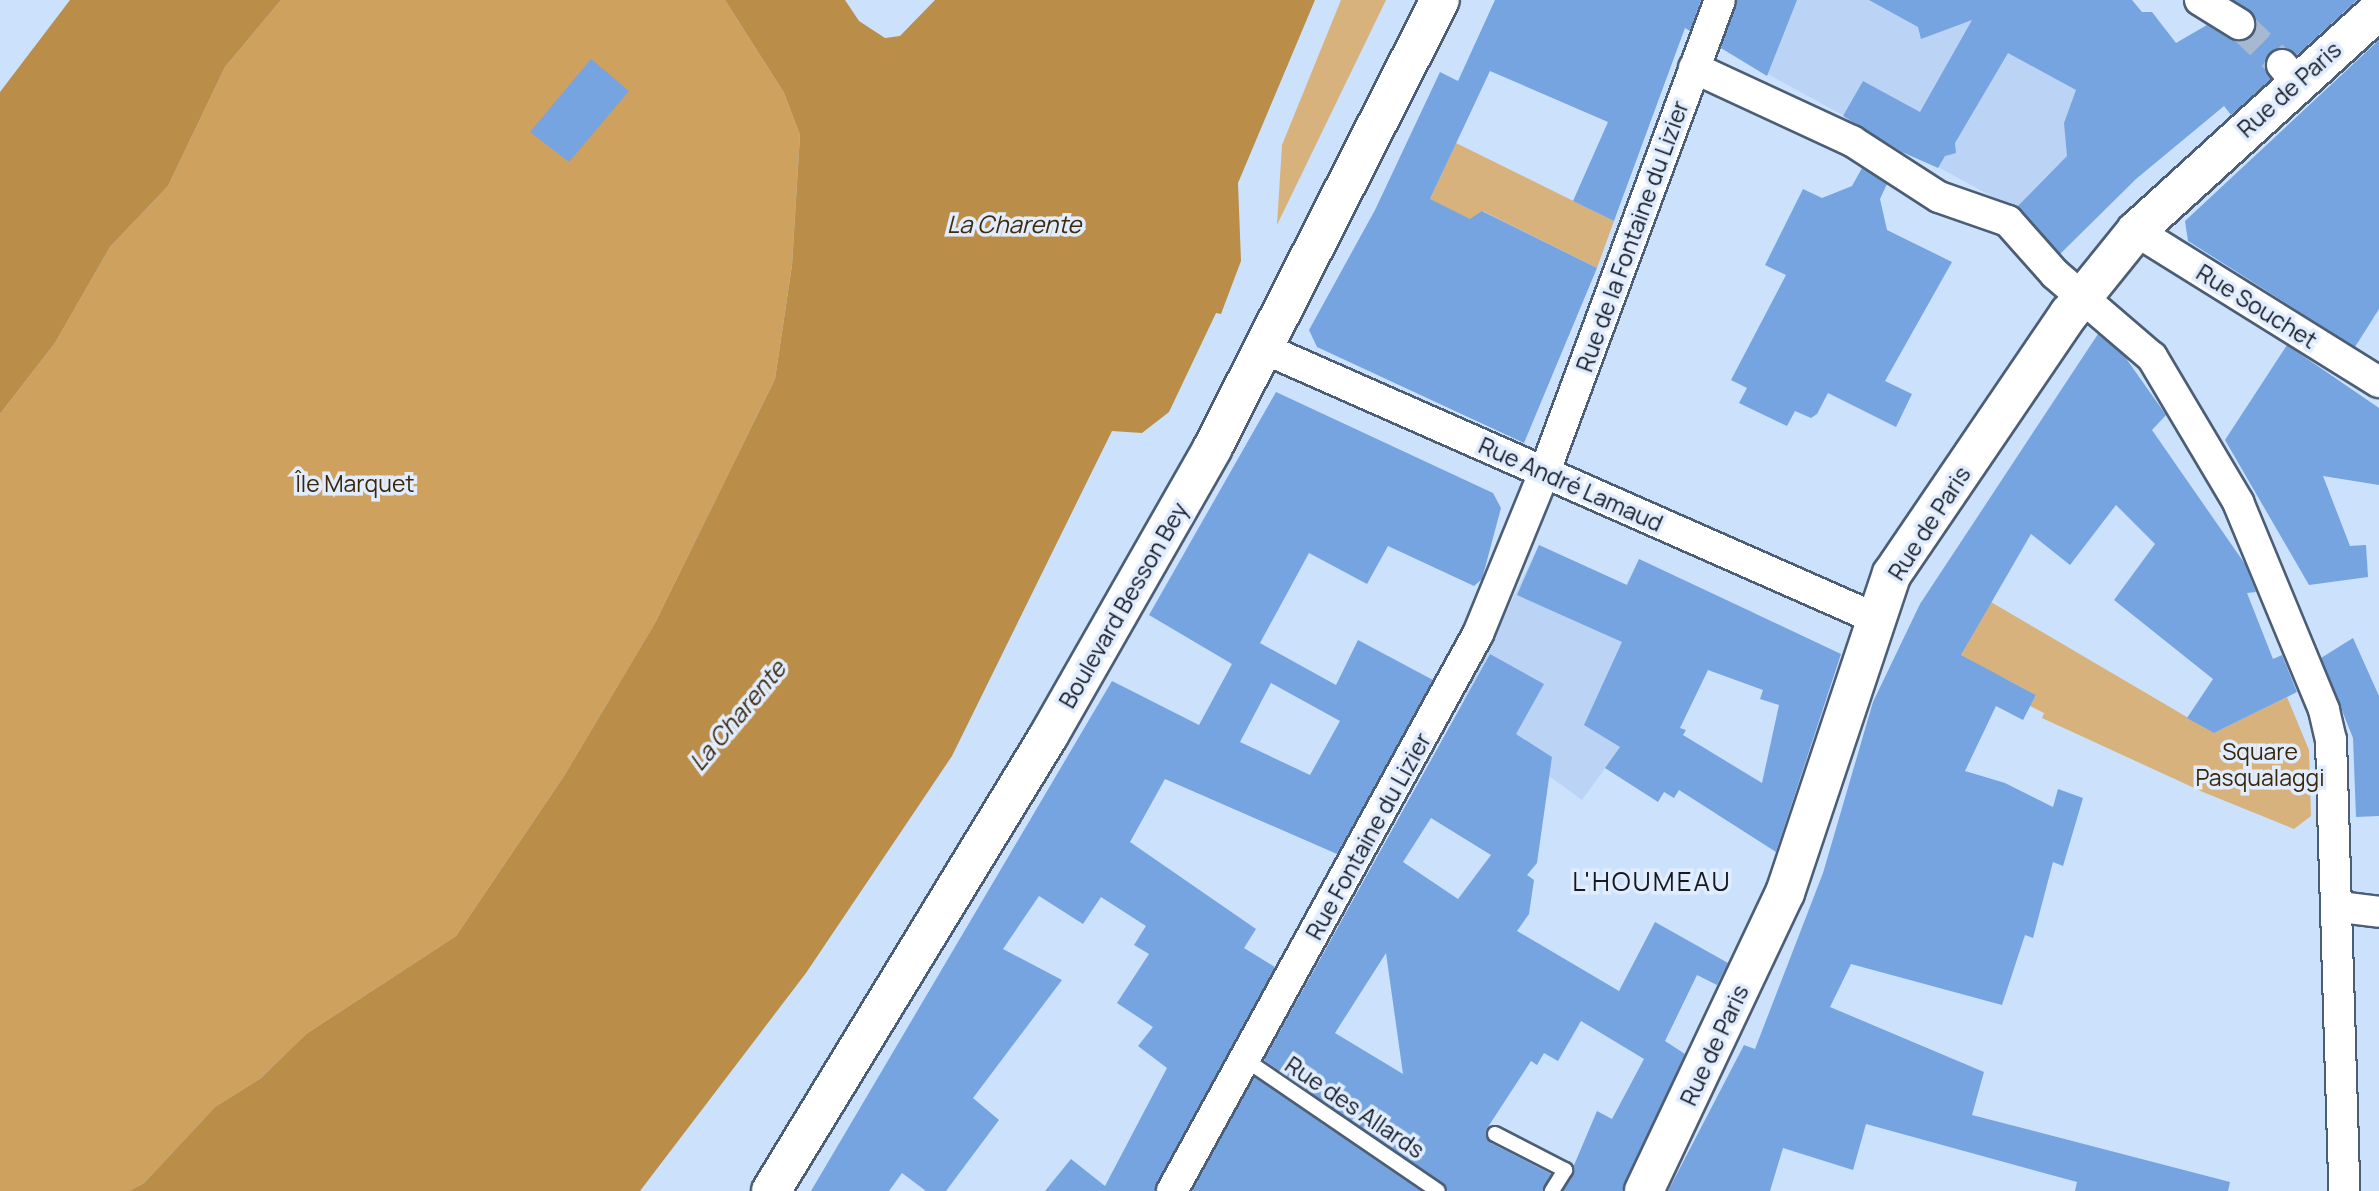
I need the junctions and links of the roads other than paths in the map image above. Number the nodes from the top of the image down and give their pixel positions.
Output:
1 (1440, 0) edge
2 (1720, 0) edge
3 (2200, 0) edge
4 (2379, 10) edge
5 (2239, 24) tunnel mouth
6 (1694, 68) junction
7 (2136, 231) junction
8 (2082, 297) junction
9 (1265, 349) junction
10 (2379, 382) edge
11 (1545, 471) junction
12 (1877, 619) junction
13 (2340, 907) junction
14 (2379, 912) edge
15 (1246, 1060) junction
16 (1495, 1134) dead end
17 (771, 1191) edge
18 (1172, 1191) edge
19 (1438, 1191) edge
20 (1552, 1191) edge
21 (1644, 1191) edge
22 (2344, 1191) edge

1 - 9 street, Boulevard Besson Bey
2 - 6 street, Rue de la Fontaine du Lizier
3 - 5 street
4 - 7 street, Rue de Paris
6 - 8 street
6 - 11 street, Rue de la Fontaine du Lizier
7 - 8 street, Rue de Paris
7 - 10 street, Rue Souchet
8 - 12 street, Rue de Paris
8 - 13 street
9 - 11 street, Rue André Lamaud
9 - 17 street, Boulevard Besson Bey
11 - 12 street, Rue André Lamaud
11 - 15 street, Rue Fontaine du Lizier
12 - 21 street, Rue de Paris
13 - 14 street
13 - 22 street
15 - 18 street, Rue Fontaine du Lizier
15 - 19 lane, Rue des Allards
16 - 20 lane

